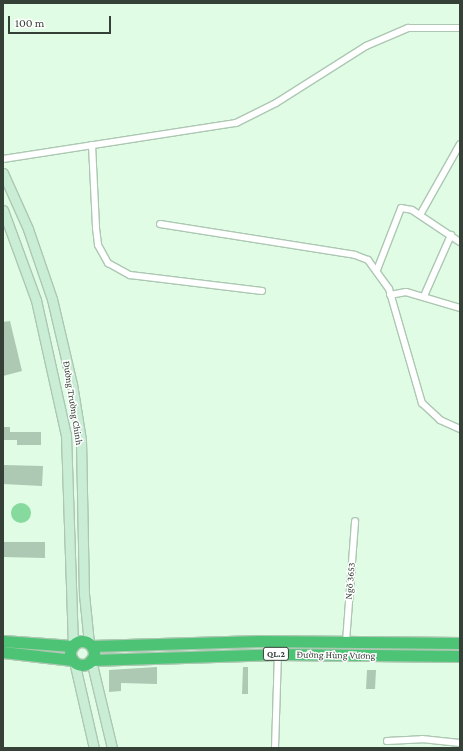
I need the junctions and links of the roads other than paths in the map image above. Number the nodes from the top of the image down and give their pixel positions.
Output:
1 (460, 28) edge
2 (460, 144) edge
3 (92, 145) junction
4 (3, 159) edge
5 (3, 173) edge
6 (3, 210) edge
7 (420, 215) junction
8 (160, 224) dead end
9 (450, 235) junction
10 (460, 242) edge
11 (377, 270) junction
12 (262, 291) dead end
13 (390, 295) junction
14 (424, 296) junction
15 (460, 308) edge
16 (460, 429) edge
17 (355, 521) dead end
18 (3, 640) edge
19 (346, 642) junction
20 (460, 643) edge
21 (90, 644) junction
22 (73, 646) junction
23 (3, 652) edge
24 (278, 654) junction
25 (460, 656) edge
26 (91, 660) junction
27 (74, 661) junction
28 (387, 741) dead end
29 (460, 743) edge
30 (94, 748) edge
31 (112, 748) edge
32 (275, 748) edge

1 - 3 street
2 - 7 street
3 - 4 street
3 - 12 street
5 - 21 main road, Đường Trường Chinh
6 - 22 main road, Đường Trường Chinh
7 - 9 street
7 - 11 street
8 - 11 street
9 - 10 street
9 - 14 street
11 - 13 street
13 - 14 street
13 - 16 street
14 - 15 street
17 - 19 street, Ngõ 3653
18 - 22 highway, QL.2
19 - 20 highway, Đường Hùng Vương / QL.2
19 - 21 highway, Đường Hùng Vương / QL.2
21 - 22 highway, QL.2
21 - 26 highway
22 - 27 highway
23 - 27 highway, QL.2
24 - 25 highway, Đường Hùng Vương / QL.2
24 - 26 highway, Đường Hùng Vương / QL.2
24 - 32 street
26 - 27 highway, QL.2
26 - 31 main road
27 - 30 main road
28 - 29 street

